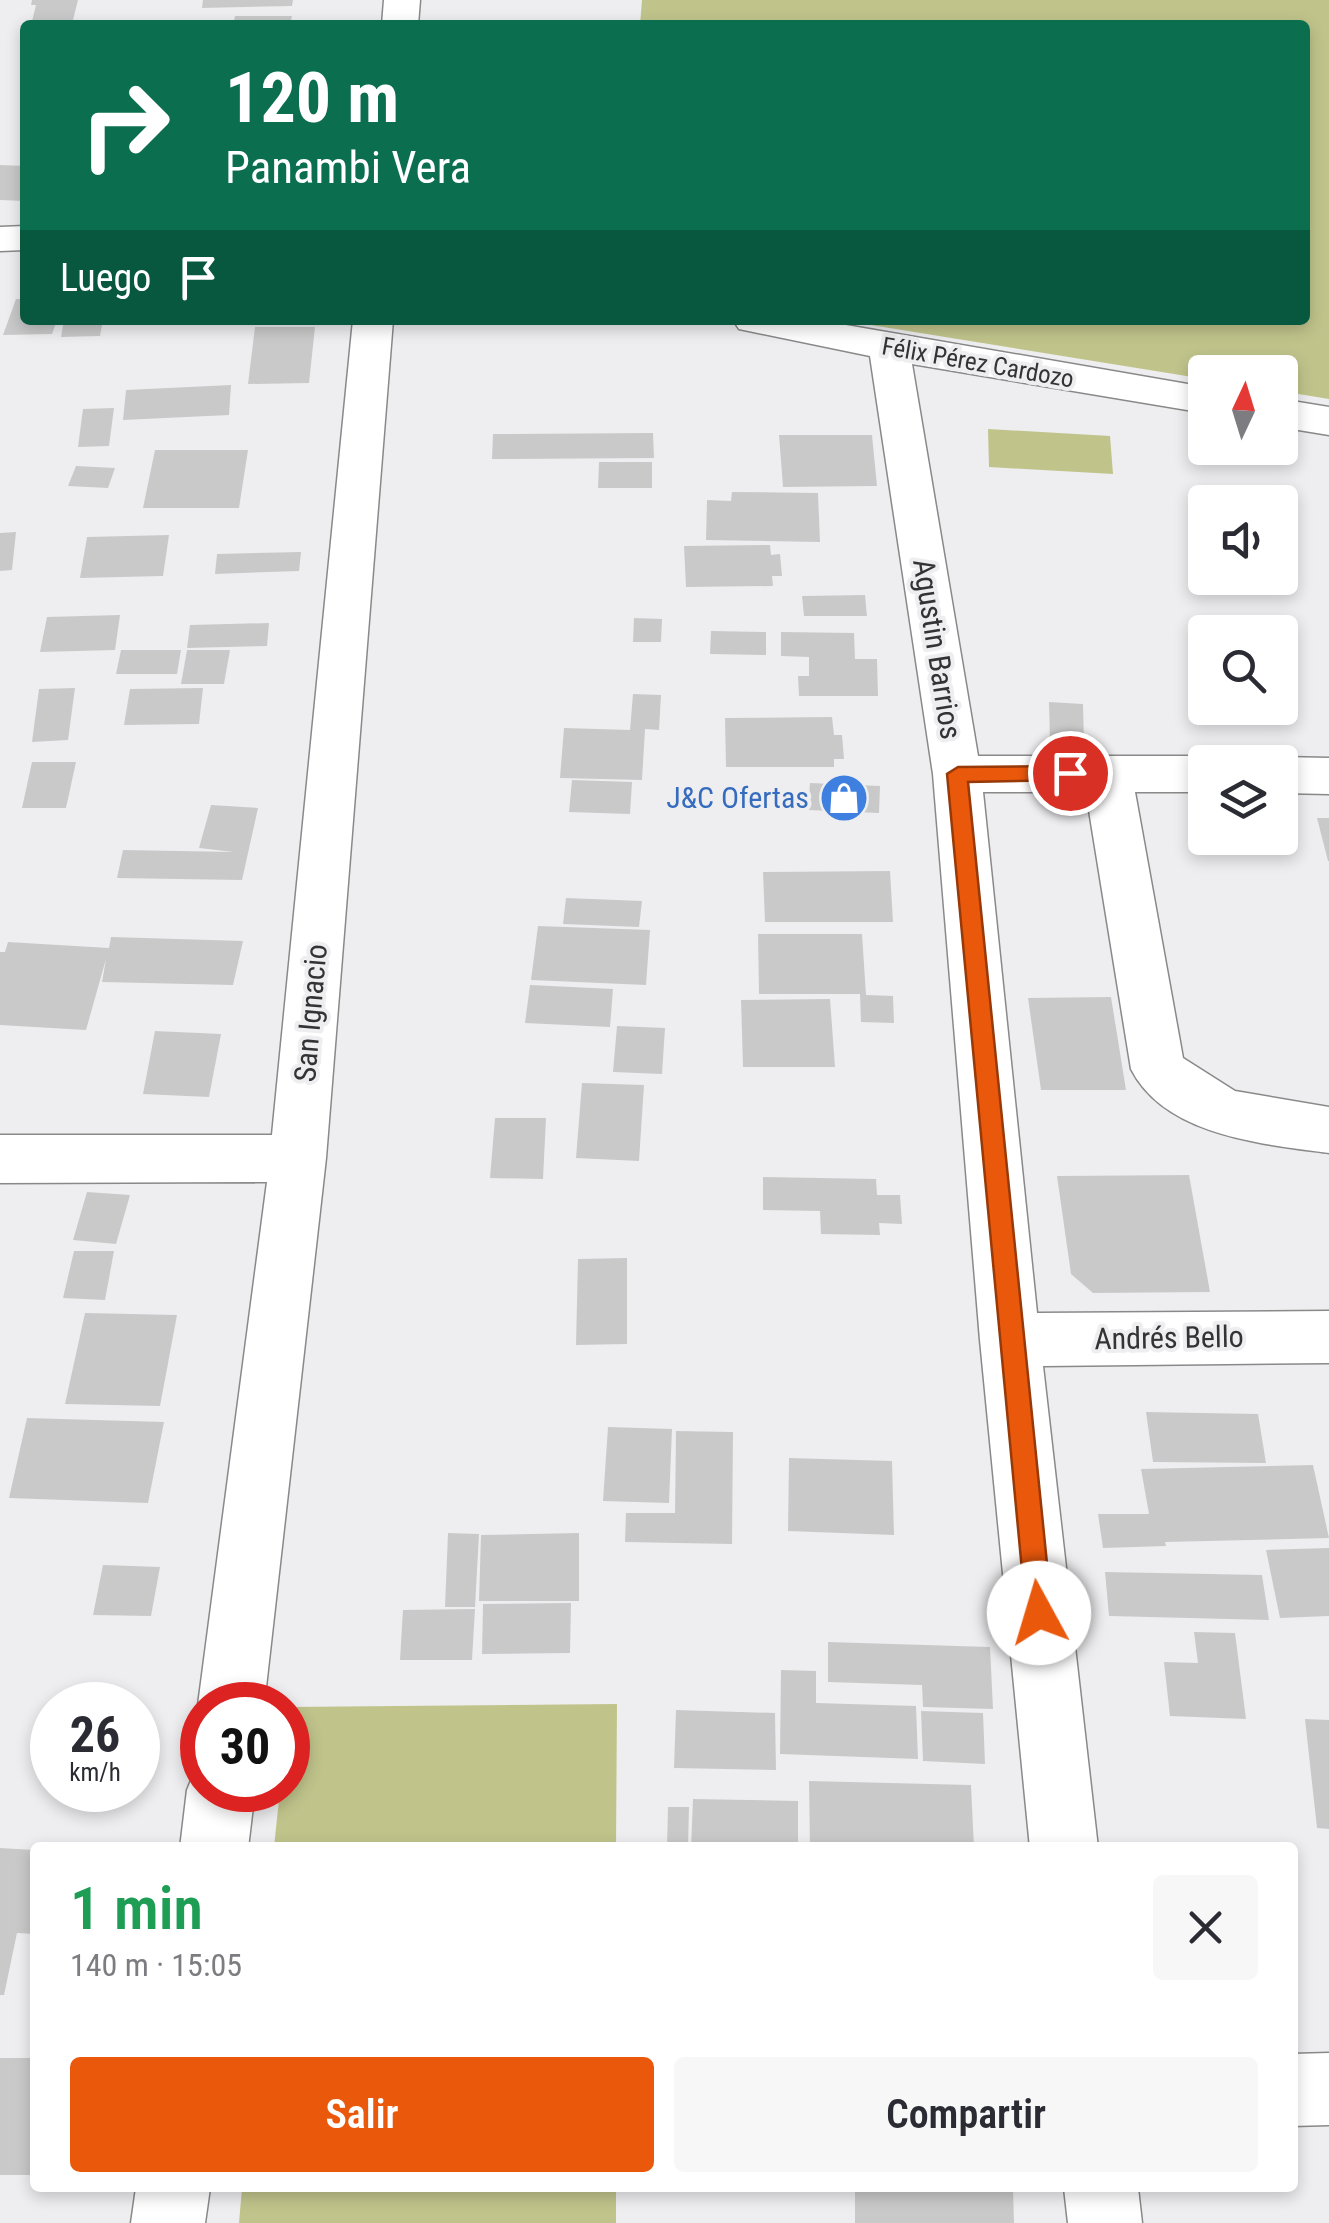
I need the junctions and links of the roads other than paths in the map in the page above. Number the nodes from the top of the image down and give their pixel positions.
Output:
1 (373, 325) edge
2 (777, 325) edge
3 (888, 347) junction
4 (1188, 397) edge
5 (1298, 416) edge
6 (1329, 421) edge
7 (1107, 772) junction
8 (958, 774) junction
9 (1188, 774) edge
10 (1298, 775) edge
11 (1329, 776) edge
12 (1329, 1130) edge
13 (298, 1158) junction
14 (0, 1160) edge
15 (1329, 1337) edge
16 (1010, 1340) junction
17 (234, 1682) edge
18 (218, 1812) edge
19 (215, 1842) edge
20 (1063, 1842) edge
21 (1329, 2089) edge
22 (1298, 2090) edge
23 (172, 2192) edge
24 (1101, 2192) edge
25 (168, 2223) edge
26 (1105, 2223) edge

1 - 13 street, San Ignacio
2 - 3 street, Félix Pérez Cardozo
3 - 4 street, Félix Pérez Cardozo
3 - 8 street, Agustin Barrios
5 - 6 street
7 - 8 street
7 - 9 street
7 - 12 street
8 - 16 street, Agustin Barrios
10 - 11 street
13 - 14 street
13 - 17 street, San Ignacio
15 - 16 street, Andrés Bello
16 - 20 street, Agustin Barrios
18 - 19 street
21 - 22 street
23 - 25 street
24 - 26 street

